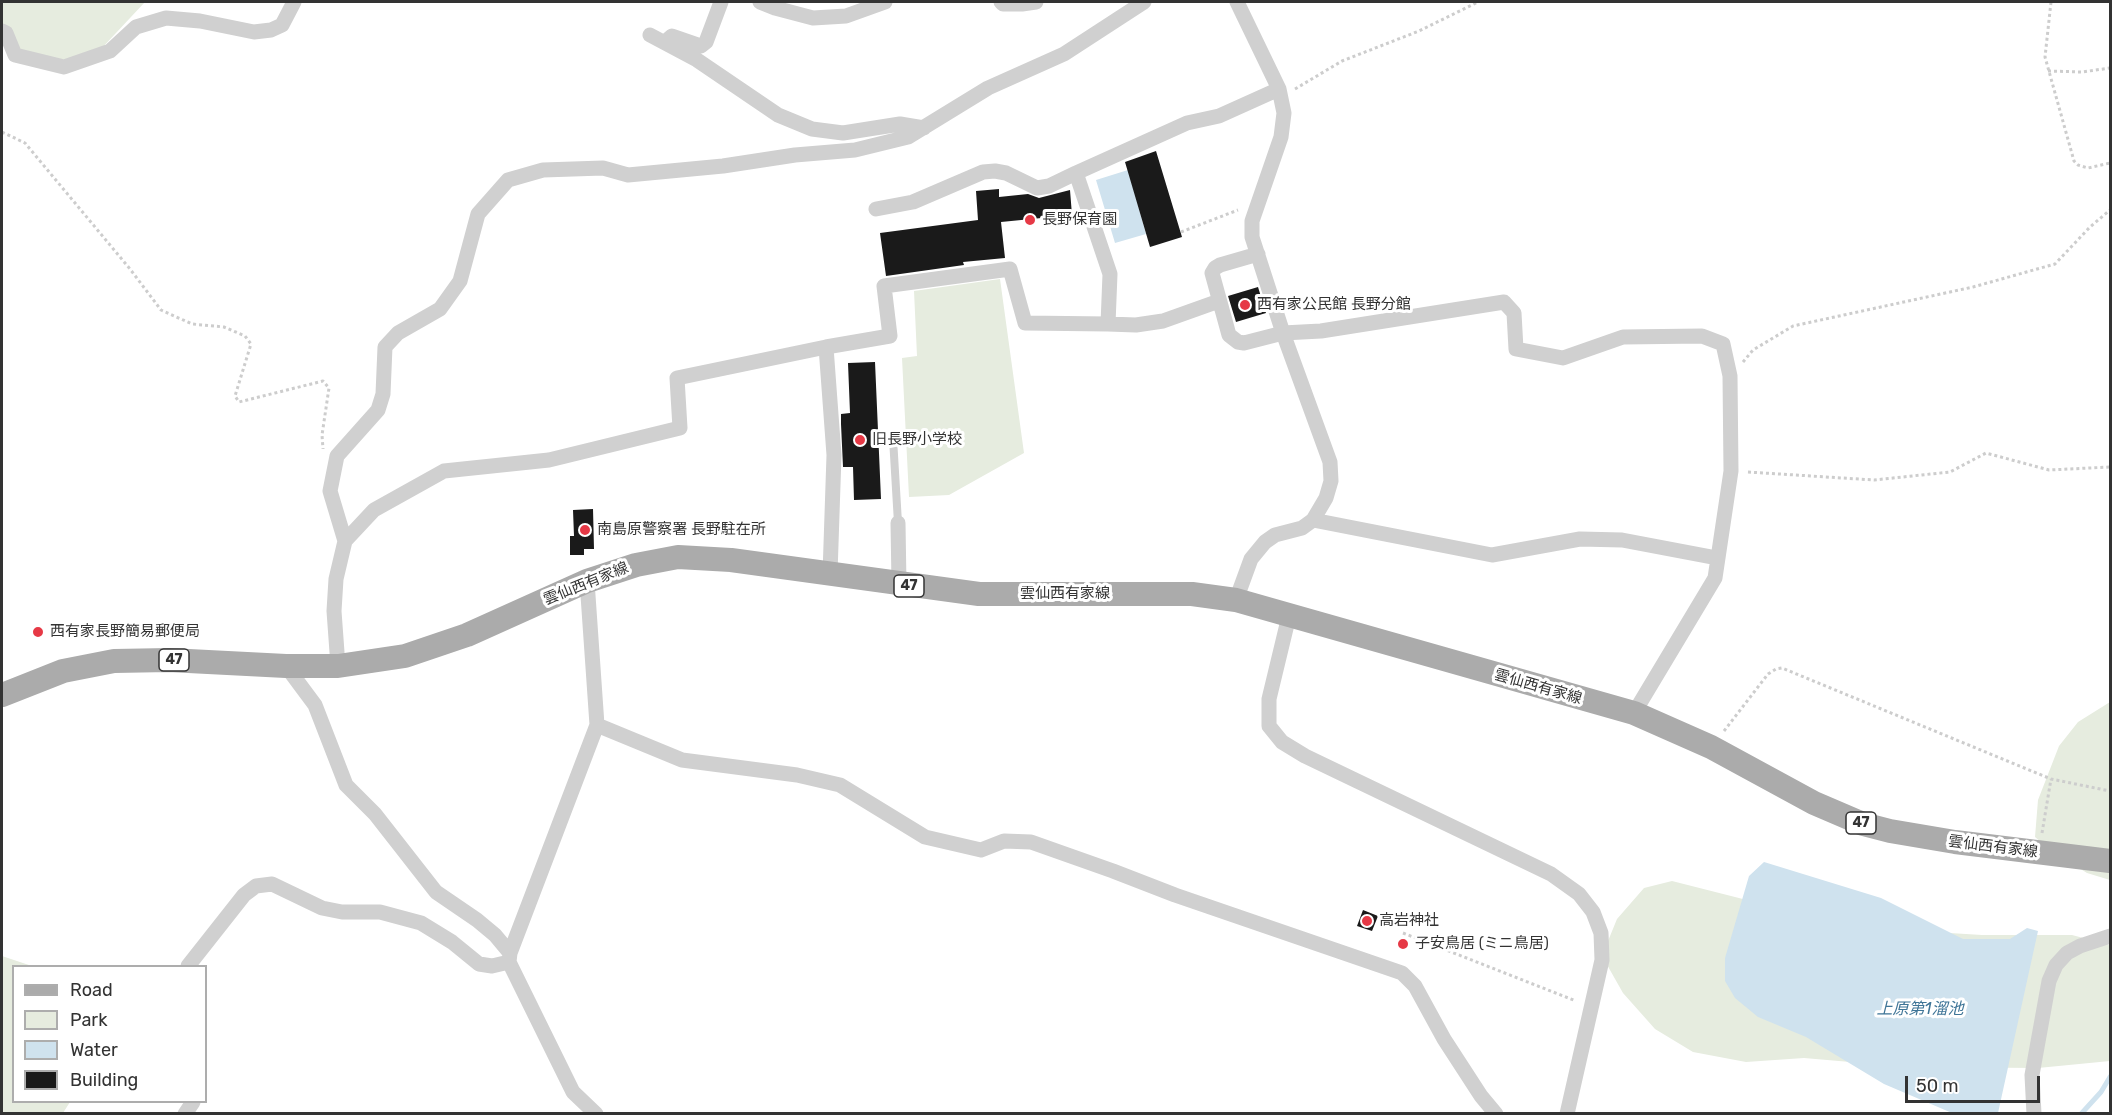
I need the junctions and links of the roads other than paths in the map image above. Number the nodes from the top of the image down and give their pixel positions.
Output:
1 (294, 2) edge
2 (721, 2) edge
3 (760, 2) edge
4 (885, 2) edge
5 (1001, 2) edge
6 (1036, 2) edge
7 (1144, 2) edge
8 (1237, 2) edge
9 (2, 31) edge
10 (650, 34) dead end
11 (665, 42) junction
12 (1280, 93) junction
13 (924, 128) junction
14 (1076, 173) junction
15 (876, 209) dead end
16 (1258, 254) junction
17 (1219, 301) junction
18 (1108, 324) junction
19 (1283, 333) junction
20 (826, 347) junction
21 (893, 438) dead end
22 (1313, 520) junction
23 (898, 523) joint
24 (345, 541) junction
25 (1717, 558) junction
26 (830, 574) junction
27 (587, 581) junction
28 (899, 584) junction
29 (1236, 600) junction
30 (1289, 616) junction
31 (286, 666) junction
32 (338, 666) junction
33 (2, 695) edge
34 (1634, 713) junction
35 (597, 725) junction
36 (2110, 861) edge
37 (2110, 936) edge
38 (509, 958) junction
39 (189, 965) edge
40 (596, 1113) edge
41 (1496, 1113) edge
42 (1567, 1113) edge
43 (2034, 1113) edge

1 - 9 street
2 - 11 street
3 - 4 street
5 - 6 street
7 - 13 street
8 - 12 street
10 - 11 street
11 - 13 street
12 - 14 street
12 - 16 street
13 - 24 street
14 - 15 street
14 - 18 street
16 - 17 street
16 - 19 street
17 - 18 street
17 - 19 street
18 - 20 street
19 - 22 street
19 - 25 street
20 - 24 street
20 - 26 street
21 - 23 lane
22 - 25 street
22 - 29 street
23 - 28 street
24 - 32 street
25 - 34 street
26 - 27 main road, 雲仙西有家線 / 47
26 - 28 main road, 雲仙西有家線 / 47
27 - 32 main road, 雲仙西有家線 / 47
27 - 35 street
28 - 29 main road, 雲仙西有家線 / 47
29 - 30 main road, 雲仙西有家線 / 47
30 - 34 main road, 雲仙西有家線 / 47
30 - 42 street
31 - 32 main road, 雲仙西有家線 / 47
31 - 33 main road, 雲仙西有家線 / 47
31 - 38 street
34 - 36 main road, 雲仙西有家線 / 47
35 - 38 street
35 - 41 street
37 - 43 street
38 - 39 street
38 - 40 street

